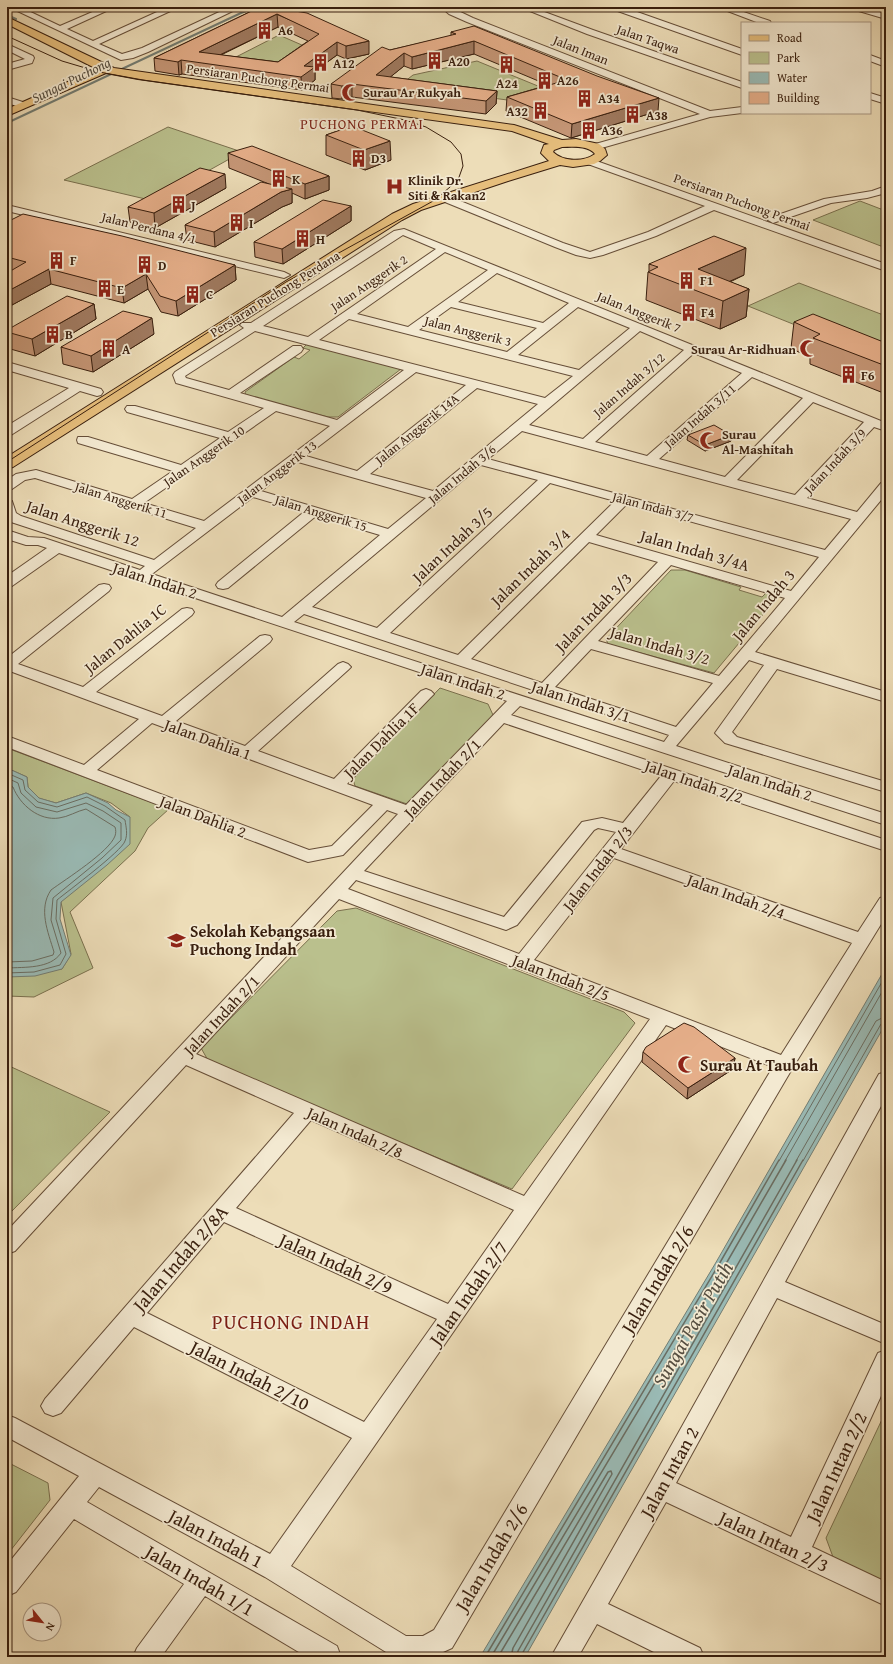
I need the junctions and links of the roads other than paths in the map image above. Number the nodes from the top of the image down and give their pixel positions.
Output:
1 (13, 7) edge
2 (111, 7) edge
3 (175, 7) edge
4 (237, 7) edge
5 (292, 7) edge
6 (445, 7) edge
7 (524, 7) edge
8 (615, 7) edge
9 (721, 7) edge
10 (856, 7) edge
11 (40, 10) dead end
12 (28, 14) junction
13 (267, 16) edge
14 (886, 17) edge
15 (7, 20) edge
16 (764, 22) edge
17 (60, 29) junction
18 (7, 30) edge
19 (92, 44) junction
20 (7, 47) edge
21 (741, 52) edge
22 (886, 54) edge
23 (871, 58) edge
24 (871, 58) edge
25 (886, 64) edge
26 (7, 67) edge
27 (68, 71) junction
28 (102, 71) junction
29 (133, 78) junction
30 (77, 81) junction
31 (741, 85) edge
32 (871, 96) edge
33 (886, 101) edge
34 (13, 103) edge
35 (741, 110) edge
36 (7, 113) edge
37 (709, 114) junction
38 (561, 144) junction
39 (552, 155) junction
40 (594, 155) junction
41 (883, 193) edge
42 (444, 198) junction
43 (712, 207) junction
44 (7, 208) edge
45 (18, 211) junction
46 (7, 216) edge
47 (774, 220) junction
48 (444, 248) junction
49 (886, 260) edge
50 (886, 268) edge
51 (496, 269) junction
52 (284, 275) junction
53 (577, 302) junction
54 (449, 303) junction
55 (347, 316) junction
56 (231, 321) junction
57 (252, 326) junction
58 (546, 327) junction
59 (638, 327) junction
60 (410, 331) junction
61 (310, 341) junction
62 (297, 349) dead end
63 (692, 349) junction
64 (509, 356) junction
65 (7, 366) edge
66 (414, 368) junction
67 (25, 371) junction
68 (750, 372) junction
69 (582, 374) junction
70 (7, 379) edge
71 (475, 384) junction
72 (78, 387) junction
73 (97, 392) junction
74 (231, 394) junction
75 (810, 397) junction
76 (548, 403) junction
77 (274, 407) junction
78 (131, 409) dead end
79 (872, 422) junction
80 (340, 425) junction
81 (519, 426) junction
82 (886, 427) edge
83 (7, 432) edge
84 (33, 432) dead end
85 (230, 437) junction
86 (83, 440) dead end
87 (585, 444) junction
88 (297, 458) junction
89 (479, 460) junction
90 (649, 460) junction
91 (7, 464) edge
92 (184, 470) junction
93 (36, 474) joint
94 (360, 475) junction
95 (547, 479) junction
96 (728, 481) junction
97 (7, 486) edge
98 (886, 486) edge
99 (251, 492) junction
100 (435, 496) junction
101 (625, 499) junction
102 (798, 500) junction
103 (7, 504) edge
104 (134, 504) junction
105 (314, 511) junction
106 (861, 516) junction
107 (7, 526) edge
108 (205, 526) junction
109 (7, 534) edge
110 (390, 534) junction
111 (587, 537) junction
112 (39, 541) junction
113 (58, 547) junction
114 (828, 555) junction
115 (667, 561) junction
116 (156, 565) junction
117 (141, 576) junction
118 (7, 583) edge
119 (223, 585) dead end
120 (104, 588) dead end
121 (794, 596) junction
122 (301, 608) junction
123 (187, 612) dead end
124 (285, 622) junction
125 (380, 634) junction
126 (265, 639) dead end
127 (588, 643) junction
128 (745, 654) junction
129 (460, 661) junction
130 (773, 663) junction
131 (7, 665) edge
132 (343, 667) dead end
133 (721, 681) junction
134 (544, 689) junction
135 (84, 694) junction
136 (426, 694) dead end
137 (886, 697) edge
138 (518, 699) junction
139 (501, 717) junction
140 (157, 720) junction
141 (679, 733) junction
142 (7, 741) edge
143 (667, 747) junction
144 (247, 753) junction
145 (86, 771) junction
146 (672, 774) junction
147 (336, 786) junction
148 (886, 786) edge
149 (384, 803) junction
150 (409, 812) junction
151 (886, 820) edge
152 (627, 830) junction
153 (886, 846) edge
154 (610, 851) junction
155 (353, 873) junction
156 (336, 891) junction
157 (886, 902) edge
158 (863, 940) junction
159 (522, 963) junction
160 (662, 1016) junction
161 (182, 1056) junction
162 (785, 1064) junction
163 (886, 1079) edge
164 (307, 1111) junction
165 (528, 1208) junction
166 (221, 1211) junction
167 (7, 1245) edge
168 (772, 1286) junction
169 (131, 1315) junction
170 (452, 1316) junction
171 (886, 1335) edge
172 (886, 1360) edge
173 (53, 1406) dead end
174 (7, 1425) edge
175 (368, 1435) junction
176 (96, 1473) junction
177 (661, 1488) junction
178 (70, 1505) junction
179 (797, 1552) junction
180 (274, 1569) junction
181 (201, 1581) junction
182 (7, 1584) edge
183 (886, 1594) edge
184 (592, 1609) junction
185 (424, 1648) joint
186 (146, 1657) edge
187 (328, 1657) edge
188 (564, 1657) edge
189 (691, 1657) edge

1 - 12 street
2 - 17 street
3 - 19 street
4 - 19 street
5 - 13 street
6 - 37 street, Jalan Iman
7 - 31 street, Jalan Taqwa
8 - 21 street
9 - 16 street
10 - 14 street
11 - 12 street
12 - 17 street
15 - 28 main road, Persiaran Puchong Permai
17 - 19 street
18 - 27 main road, Persiaran Puchong Permai
20 - 26 street
22 - 23 street
24 - 25 street
27 - 28 main road
27 - 28 main road, Persiaran Puchong Permai
27 - 34 main road
28 - 29 main road, Persiaran Puchong Permai
28 - 30 main road
28 - 30 main road
29 - 38 main road, Persiaran Puchong Permai
29 - 39 main road, Persiaran Puchong Permai
30 - 34 main road
32 - 33 street
34 - 36 main road
35 - 37 street
37 - 40 street
38 - 39 main road
38 - 40 main road
39 - 40 main road
39 - 42 main road, Persiaran Puchong Perdana
39 - 52 main road, Persiaran Puchong Perdana
40 - 43 street, Persiaran Puchong Permai
40 - 47 street, Persiaran Puchong Permai
41 - 47 street
42 - 43 street
42 - 56 main road, Persiaran Puchong Perdana
43 - 50 street, Persiaran Puchong Permai
44 - 45 street, Jalan Perdana 4/1
45 - 46 street
45 - 52 street, Jalan Perdana 4/1
47 - 49 street, Persiaran Puchong Permai
48 - 51 street, Jalan Anggerik 7
48 - 55 street, Jalan Anggerik 2
48 - 57 street, Jalan Anggerik 7
51 - 53 street, Jalan Anggerik 7
51 - 54 street
52 - 73 main road, Persiaran Puchong Perdana
53 - 58 street
53 - 59 street, Jalan Anggerik 7
54 - 58 street
54 - 60 street
55 - 60 street, Jalan Anggerik 3
55 - 61 street, Jalan Anggerik 2
56 - 57 street
56 - 91 main road, Persiaran Puchong Perdana
57 - 61 street
57 - 74 street
58 - 64 street
59 - 63 street, Jalan Anggerik 7
59 - 69 street, Jalan Indah 3/6
60 - 64 street, Jalan Anggerik 3
61 - 66 street
62 - 74 street
63 - 68 street, Jalan Anggerik 7
63 - 87 street, Jalan Indah 3/12
64 - 69 street, Jalan Anggerik 3
65 - 67 street
66 - 71 street
66 - 80 street, Jalan Anggerik 13
67 - 70 street
67 - 72 street
68 - 75 street, Jalan Anggerik 7
68 - 90 street, Jalan Indah 3/11
69 - 76 street, Jalan Indah 3/6
71 - 76 street
71 - 94 street, Jalan Anggerik 14A
72 - 73 street
72 - 83 street
73 - 84 main road, Persiaran Puchong Perdana
74 - 77 street
75 - 79 street, Jalan Anggerik 7
75 - 96 street
76 - 81 street, Jalan Indah 3/6
77 - 80 street
77 - 85 street, Jalan Anggerik 10
78 - 85 street
79 - 82 street, Jalan Anggerik 7
79 - 102 street, Jalan Indah 3/9
80 - 88 street, Jalan Anggerik 13
81 - 87 street
81 - 89 street, Jalan Indah 3/6
85 - 92 street, Jalan Anggerik 10
86 - 92 street
87 - 90 street
88 - 94 street
88 - 99 street, Jalan Anggerik 13
89 - 95 street, Jalan Indah 3/7
89 - 100 street, Jalan Indah 3/6
90 - 96 street
92 - 104 street, Jalan Anggerik 10
93 - 97 street, Jalan Anggerik 12
93 - 104 street, Jalan Anggerik 11
94 - 100 street
95 - 101 street, Jalan Indah 3/7
95 - 125 street, Jalan Indah 3/5
96 - 102 street
98 - 106 street, Jalan Indah 3
99 - 105 street, Jalan Anggerik 15
99 - 108 street, Jalan Anggerik 13
100 - 110 street, Jalan Indah 3/6
101 - 111 street, Jalan Indah 3/4
101 - 114 street, Jalan Indah 3/7
102 - 106 street
103 - 116 street, Jalan Anggerik 12
104 - 108 street, Jalan Anggerik 11
105 - 110 street, Jalan Anggerik 15
105 - 119 street
106 - 114 street, Jalan Indah 3
107 - 112 street, Jalan Indah 2
108 - 116 street, Jalan Anggerik 13
109 - 112 street, Jalan Indah 2
110 - 122 street, Jalan Indah 3/6
111 - 115 street, Jalan Indah 3/4A
111 - 129 street, Jalan Indah 3/4
112 - 113 street, Jalan Indah 2
113 - 117 street, Jalan Indah 2
113 - 118 street
114 - 121 street, Jalan Indah 3
115 - 121 street, Jalan Indah 3/4A
115 - 127 street, Jalan Indah 3/3
116 - 117 street, Jalan Anggerik 13
117 - 124 street, Jalan Indah 2
120 - 131 street
121 - 128 street, Jalan Indah 3
122 - 124 street, Jalan Indah 3/6
122 - 125 street, Jalan Indah 3/1
123 - 135 street, Jalan Dahlia 1C
124 - 138 street, Jalan Indah 2
125 - 129 street, Jalan Indah 3/1
126 - 140 street
127 - 133 street, Jalan Indah 3/2
127 - 134 street, Jalan Indah 3/3
128 - 130 street
128 - 133 street, Jalan Indah 3
129 - 134 street, Jalan Indah 3/1
130 - 137 street
130 - 148 street
131 - 135 street, Jalan Dahlia 1
132 - 144 street
133 - 141 street, Jalan Indah 3
134 - 141 street, Jalan Indah 3/1
135 - 140 street, Jalan Dahlia 1
136 - 147 street, Jalan Dahlia 1F
138 - 139 street, Jalan Indah 2/1
138 - 143 street, Jalan Indah 2
139 - 146 street, Jalan Indah 2/2
139 - 150 street, Jalan Indah 2/1
140 - 144 street, Jalan Dahlia 1
140 - 145 street
141 - 143 street, Jalan Indah 3
142 - 145 street, Jalan Dahlia 2
143 - 151 street, Jalan Indah 2
144 - 147 street, Jalan Dahlia 1
145 - 149 street, Jalan Dahlia 2
146 - 152 street, Jalan Indah 2/3
146 - 153 street, Jalan Indah 2/2
147 - 149 street, Jalan Dahlia 1
149 - 150 street, Jalan Dahlia 1
150 - 155 street, Jalan Indah 2/1
152 - 154 street, Jalan Indah 2/3
152 - 155 street
154 - 158 street, Jalan Indah 2/4
154 - 159 street, Jalan Indah 2/3
155 - 156 street, Jalan Indah 2/1
156 - 159 street, Jalan Indah 2/5
156 - 161 street, Jalan Indah 2/1
157 - 158 street, Jalan Indah 2/6
158 - 162 street, Jalan Indah 2/6
159 - 160 street, Jalan Indah 2/5
160 - 162 street, Jalan Indah 2/5
160 - 165 street, Jalan Indah 2/7
161 - 164 street, Jalan Indah 2/8
161 - 167 street, Jalan Indah 2/1
162 - 185 street, Jalan Indah 2/6
163 - 168 street, Jalan Intan 2
164 - 165 street, Jalan Indah 2/8
164 - 166 street, Jalan Indah 2/8A
165 - 170 street, Jalan Indah 2/7
166 - 169 street, Jalan Indah 2/8A
166 - 170 street, Jalan Indah 2/9
168 - 171 street
168 - 177 street, Jalan Intan 2
169 - 173 street, Jalan Indah 2/8A
169 - 175 street, Jalan Indah 2/10
170 - 175 street, Jalan Indah 2/7
172 - 179 street, Jalan Intan 2/2
174 - 176 street, Jalan Indah 1
175 - 180 street, Jalan Indah 2/7
176 - 178 street
176 - 180 street, Jalan Indah 1
177 - 179 street, Jalan Intan 2/3
177 - 184 street, Jalan Intan 2
178 - 181 street, Jalan Indah 1/1
178 - 182 street
179 - 183 street, Jalan Intan 2/3
180 - 185 street, Jalan Indah 1
181 - 186 street
181 - 187 street, Jalan Indah 1/1
184 - 188 street, Jalan Intan 2
184 - 189 street

